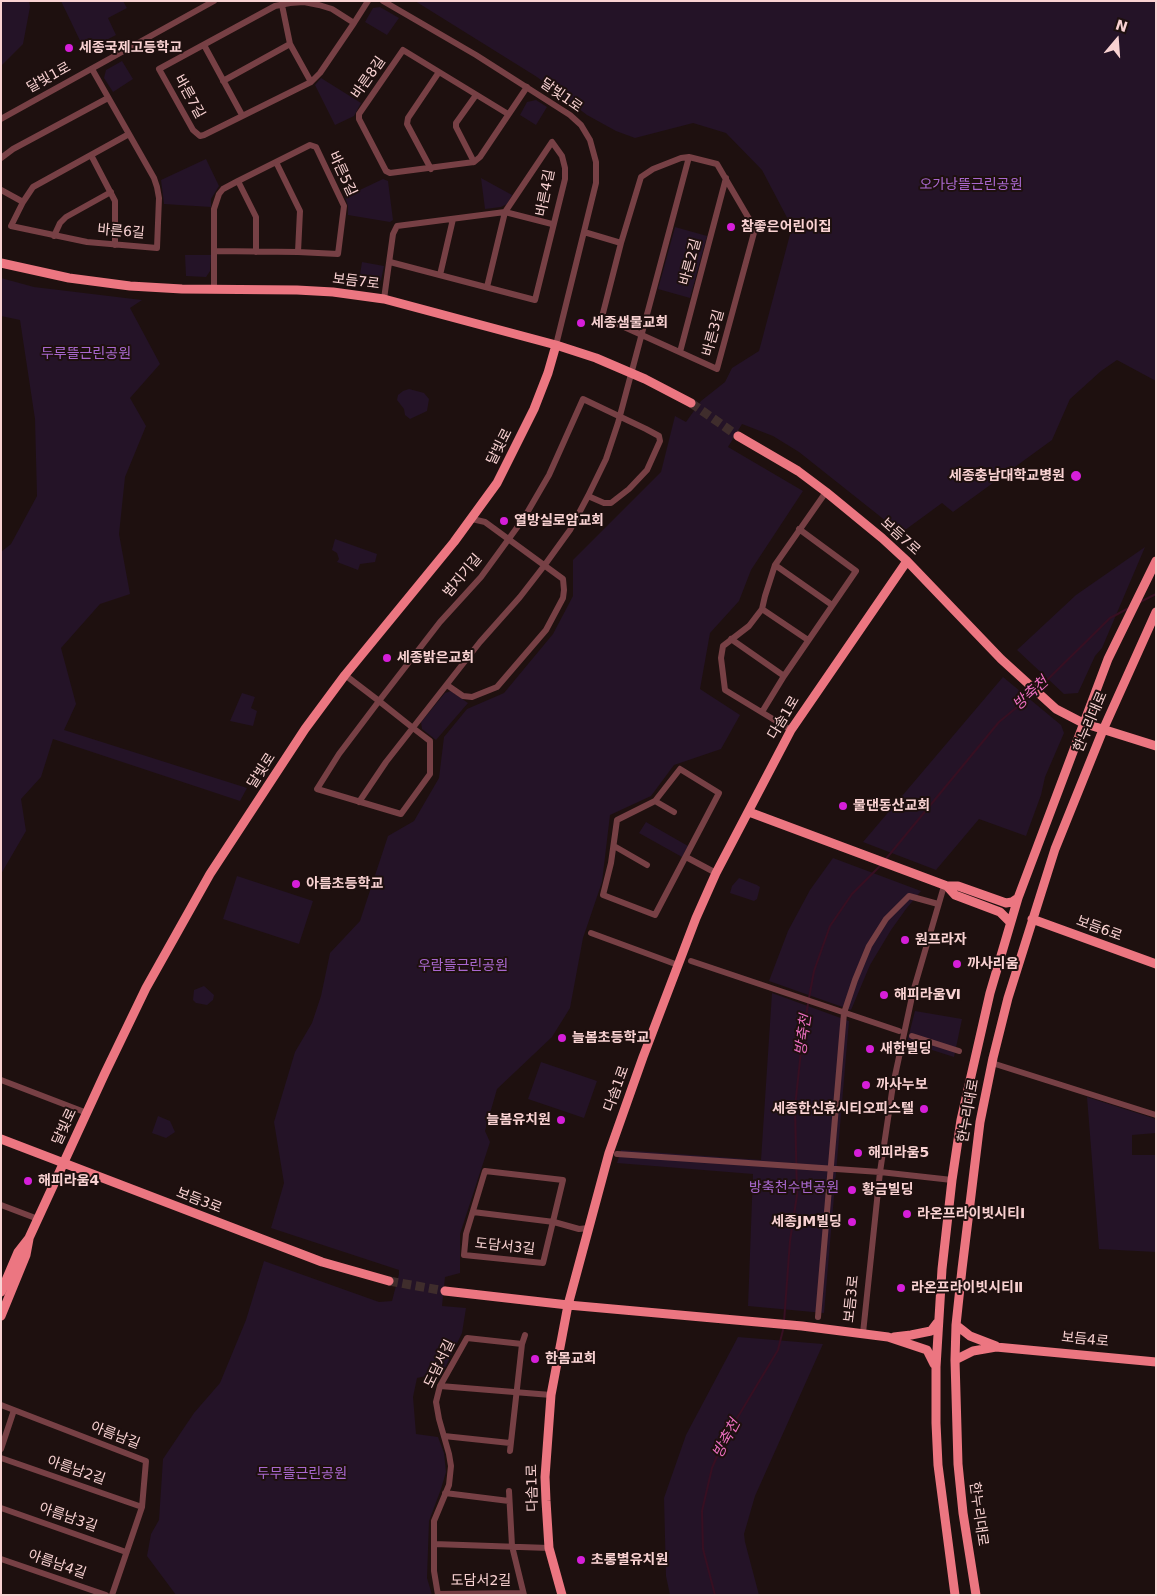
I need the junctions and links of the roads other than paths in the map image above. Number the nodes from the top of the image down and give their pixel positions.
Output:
1 (214, 1) edge
2 (368, 1) edge
3 (383, 1) edge
4 (282, 5) junction
5 (354, 23) junction
6 (290, 44) junction
7 (204, 45) junction
8 (92, 69) junction
9 (439, 72) junction
10 (223, 80) junction
11 (311, 82) junction
12 (527, 87) junction
13 (476, 95) junction
14 (108, 98) junction
15 (508, 114) junction
16 (242, 115) junction
17 (1, 119) edge
18 (129, 134) junction
19 (91, 155) junction
20 (689, 157) junction
21 (1, 158) edge
22 (276, 162) junction
23 (474, 162) junction
24 (431, 169) junction
25 (726, 178) junction
26 (238, 181) junction
27 (1, 190) edge
28 (111, 192) junction
29 (23, 202) junction
30 (505, 212) junction
31 (453, 220) junction
32 (552, 224) junction
33 (584, 232) junction
34 (54, 236) junction
35 (620, 243) junction
36 (115, 245) junction
37 (214, 251) junction
38 (256, 252) junction
39 (298, 252) junction
40 (390, 262) junction
41 (1, 263) edge
42 (440, 275) junction
43 (487, 287) junction
44 (214, 290) junction
45 (384, 299) junction
46 (641, 334) junction
47 (556, 345) junction
48 (680, 352) junction
49 (631, 373) junction
50 (691, 403) tunnel mouth
51 (620, 415) junction
52 (738, 436) tunnel mouth
53 (826, 492) junction
54 (588, 496) junction
55 (472, 519) junction
56 (799, 529) junction
57 (509, 540) junction
58 (907, 561) junction
59 (1156, 561) edge
60 (774, 565) junction
61 (544, 566) junction
62 (832, 605) junction
63 (762, 609) junction
64 (1156, 612) edge
65 (731, 639) junction
66 (808, 640) junction
67 (345, 675) junction
68 (784, 676) junction
69 (447, 685) junction
70 (379, 701) junction
71 (762, 712) junction
72 (1083, 723) junction
73 (413, 728) junction
74 (1100, 729) junction
75 (791, 730) junction
76 (1156, 746) edge
77 (654, 801) junction
78 (359, 802) junction
79 (674, 812) dead end
80 (749, 812) junction
81 (614, 846) junction
82 (686, 857) junction
83 (647, 865) dead end
84 (716, 873) junction
85 (946, 886) junction
86 (1018, 898) junction
87 (938, 904) junction
88 (1032, 920) junction
89 (1010, 922) junction
90 (591, 933) dead end
91 (691, 961) dead end
92 (1156, 964) edge
93 (678, 966) junction
94 (844, 1013) junction
95 (899, 1031) dead end
96 (912, 1036) dead end
97 (959, 1051) dead end
98 (992, 1063) junction
99 (1, 1080) edge
100 (87, 1114) junction
101 (1156, 1115) edge
102 (1, 1139) edge
103 (618, 1154) dead end
104 (63, 1163) junction
105 (831, 1170) junction
106 (880, 1172) junction
107 (952, 1180) junction
108 (1, 1204) edge
109 (473, 1212) junction
110 (38, 1219) junction
111 (554, 1222) junction
112 (589, 1228) junction
113 (29, 1238) junction
114 (389, 1281) tunnel mouth
115 (445, 1291) tunnel mouth
116 (1, 1292) edge
117 (568, 1305) junction
118 (1, 1316) edge
119 (818, 1317) dead end
120 (938, 1323) junction
121 (956, 1325) junction
122 (863, 1333) junction
123 (525, 1335) dead end
124 (888, 1337) junction
125 (522, 1344) junction
126 (996, 1347) junction
127 (955, 1360) junction
128 (1156, 1362) edge
129 (936, 1367) junction
130 (440, 1386) junction
131 (516, 1393) junction
132 (551, 1395) junction
133 (1, 1405) edge
134 (14, 1410) junction
135 (444, 1436) junction
136 (510, 1443) junction
137 (1, 1449) edge
138 (510, 1451) dead end
139 (1, 1458) edge
140 (509, 1491) dead end
141 (445, 1494) junction
142 (509, 1501) junction
143 (142, 1507) junction
144 (1, 1508) edge
145 (434, 1544) junction
146 (512, 1546) junction
147 (550, 1548) junction
148 (126, 1552) junction
149 (1, 1559) edge
150 (438, 1594) edge
151 (524, 1594) edge
152 (106, 1595) edge
153 (112, 1595) edge
154 (562, 1595) edge
155 (955, 1595) edge
156 (976, 1595) edge

1 - 8 street, 달빛1로
2 - 5 street
3 - 12 street, 달빛1로
4 - 5 street, 바른7길
4 - 6 street
4 - 7 street, 바른7길
5 - 11 street, 바른7길
6 - 10 street
6 - 11 street
7 - 10 street
7 - 16 street, 바른7길
8 - 14 street, 바른6길
8 - 17 street, 달빛1로
9 - 13 street, 바른8길
9 - 24 street
9 - 24 street, 바른8길
10 - 16 street
11 - 16 street, 바른7길
12 - 15 street
12 - 33 street, 달빛1로
13 - 15 street, 바른8길
13 - 23 street
14 - 18 street, 바른6길
14 - 21 street
15 - 23 street
18 - 19 street
18 - 36 street, 바른6길
19 - 28 street
19 - 29 street
20 - 25 street
20 - 35 street, 바른3길
20 - 46 street
22 - 26 street, 바른5길
22 - 39 street
22 - 39 street, 바른5길
23 - 24 street, 바른8길
25 - 48 street, 바른2길
25 - 48 street, 바른3길
26 - 37 street, 바른5길
26 - 38 street
27 - 29 street
28 - 34 street
28 - 36 street
29 - 34 street, 바른6길
30 - 31 street
30 - 32 street
30 - 32 street, 바른4길
30 - 43 street
31 - 40 street
31 - 42 street
32 - 43 street, 바른4길
33 - 35 street
33 - 47 street, 달빛1로
34 - 36 street, 바른6길
35 - 46 street, 바른3길
37 - 38 street, 바른5길
37 - 44 street, 바른5길
38 - 39 street, 바른5길
40 - 42 street, 바른4길
40 - 45 street
41 - 44 street, 보듬7로
42 - 43 street, 바른4길
44 - 45 street, 보듬7로
45 - 47 street, 보듬7로
46 - 48 street, 바른3길
46 - 49 street
47 - 49 street, 보듬7로
47 - 55 street, 달빛로
49 - 50 street, 보듬7로
49 - 51 street
51 - 54 street
51 - 54 street, 범지기길
51 - 57 street, 범지기길
52 - 53 street, 보듬7로
53 - 56 street
53 - 58 street, 보듬7로
54 - 61 street
55 - 57 street
55 - 67 street, 달빛로
56 - 60 street
56 - 62 street
57 - 61 street
57 - 70 street, 범지기길
58 - 72 street, 보듬7로
58 - 75 street, 다솜1로
59 - 72 street, 한누리대로
60 - 62 street
60 - 63 street
61 - 69 street
61 - 69 street
62 - 66 street
63 - 65 street
63 - 66 street
64 - 74 street, 한누리대로
65 - 68 street
65 - 71 street
66 - 68 street
67 - 70 street
67 - 100 street, 달빛로
68 - 71 street
69 - 73 street
70 - 73 street
70 - 78 street, 범지기길
71 - 75 street
72 - 74 street
72 - 86 street, 한누리대로
73 - 78 street
73 - 78 street
74 - 76 street
74 - 88 street, 한누리대로
75 - 80 street, 다솜1로
77 - 79 street
77 - 81 street
77 - 82 street
80 - 84 street, 다솜1로
80 - 85 street
81 - 82 street
81 - 83 street
82 - 84 street
84 - 93 street, 다솜1로
85 - 86 street
85 - 87 street, 보듬3로
85 - 89 street
86 - 89 street, 한누리대로
87 - 94 street
87 - 106 street, 보듬3로
88 - 92 street, 보듬6로
88 - 98 street, 한누리대로
89 - 107 street, 한누리대로
90 - 93 street
91 - 94 street
93 - 112 street, 다솜1로
94 - 95 street
94 - 105 street
96 - 97 street
98 - 101 street
98 - 121 street, 한누리대로
99 - 100 street
100 - 104 street, 달빛로
102 - 104 street, 보듬3로
103 - 105 street
104 - 110 street, 달빛로
104 - 114 street, 보듬3로
105 - 106 street
105 - 119 street
106 - 107 street
106 - 122 street, 보듬3로
107 - 120 street, 한누리대로
108 - 110 street
109 - 111 street
109 - 111 street, 도담서3길
109 - 111 street, 도담서3길
110 - 113 street, 달빛로
111 - 112 street
112 - 117 street, 다솜1로
113 - 116 street, 달빛로
113 - 118 street, 달빛로
115 - 117 street, 보듬3로
117 - 122 street, 보듬3로
117 - 132 street, 다솜1로
120 - 124 street
120 - 129 street, 한누리대로
121 - 126 street
121 - 127 street, 한누리대로
122 - 124 street
123 - 125 street
124 - 129 street
125 - 130 street, 도담서길
125 - 131 street
126 - 127 street
126 - 128 street, 보듬4로
127 - 156 street, 한누리대로
129 - 155 street, 한누리대로
130 - 131 street
130 - 135 street, 도담서길
131 - 132 street
131 - 136 street
132 - 147 street, 다솜1로
133 - 134 street, 아름남길
134 - 137 street
134 - 143 street, 아름남길
135 - 136 street
135 - 141 street, 도담서길
136 - 138 street
139 - 143 street, 아름남2길
140 - 142 street, 도담서2길
141 - 142 street
141 - 145 street, 도담서길
142 - 146 street, 도담서2길
143 - 148 street, 아름남길
144 - 148 street, 아름남3길
145 - 146 street
145 - 150 street, 도담서길
146 - 147 street
146 - 151 street, 도담서2길
147 - 154 street, 다솜1로
148 - 153 street, 아름남길
149 - 152 street, 아름남4길
150 - 151 street, 도담서2길

